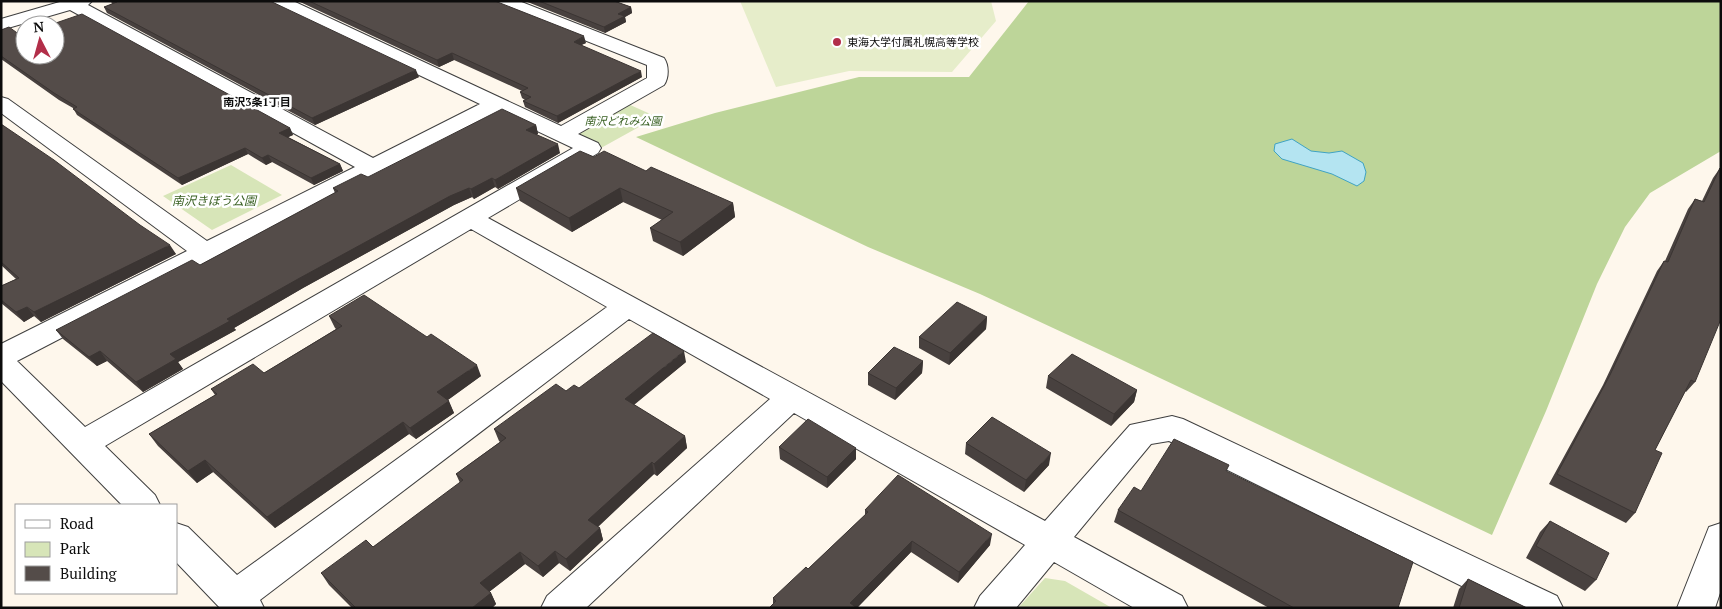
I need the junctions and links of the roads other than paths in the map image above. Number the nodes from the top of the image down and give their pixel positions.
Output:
1 (278, 1) edge
2 (502, 1) edge
3 (78, 3) edge
4 (1, 25) edge
5 (1, 103) edge
6 (496, 104) junction
7 (561, 135) junction
8 (372, 168) junction
9 (470, 218) junction
10 (206, 252) junction
11 (627, 306) junction
12 (1, 357) edge
13 (1, 363) edge
14 (792, 397) junction
15 (82, 444) junction
16 (142, 504) edge
17 (1721, 538) edge
18 (178, 540) edge
19 (1050, 541) junction
20 (240, 602) edge
21 (560, 608) edge
22 (993, 608) edge
23 (1170, 608) edge
24 (1544, 608) edge
25 (1696, 608) edge

1 - 6 street
2 - 7 street
3 - 4 street
3 - 8 street
5 - 10 street
6 - 7 street
6 - 8 street
7 - 9 street
8 - 10 street
9 - 11 street
9 - 15 street
10 - 12 street
11 - 14 street
11 - 20 street
13 - 15 street
14 - 19 street
14 - 21 street
15 - 16 street
17 - 25 street
18 - 20 street
19 - 22 street
19 - 23 street
19 - 24 street

